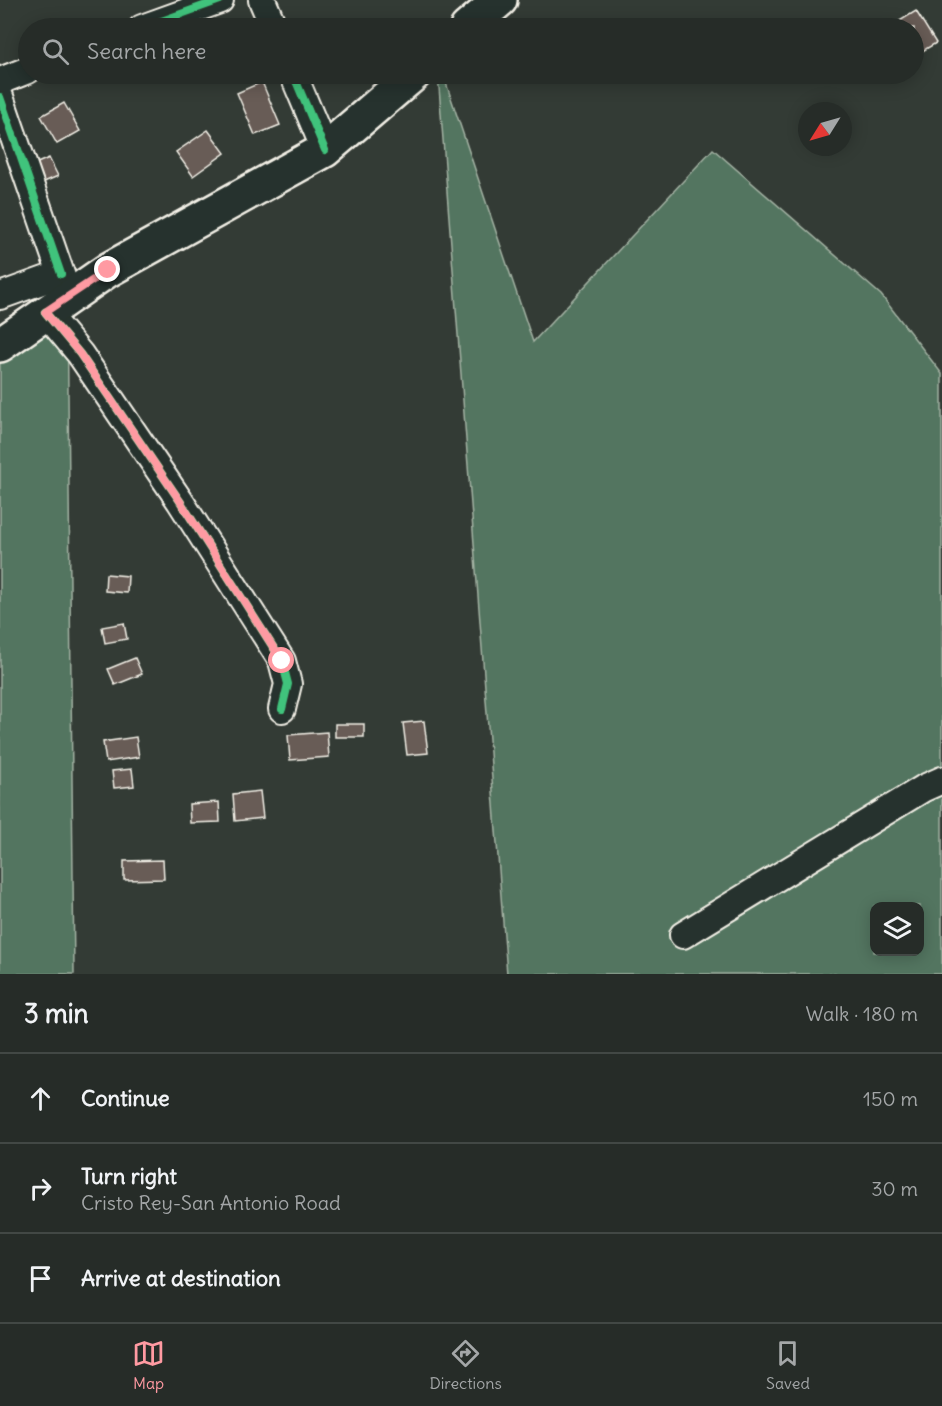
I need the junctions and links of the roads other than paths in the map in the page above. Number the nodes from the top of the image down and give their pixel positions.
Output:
1 (220, 0) edge
2 (262, 0) edge
3 (500, 0) edge
4 (170, 18) edge
5 (270, 18) edge
6 (479, 18) edge
7 (18, 74) edge
8 (0, 81) edge
9 (297, 84) edge
10 (402, 84) edge
11 (0, 97) edge
12 (325, 150) junction
13 (58, 294) junction
14 (0, 296) edge
15 (0, 345) edge
16 (282, 709) dead end
17 (942, 780) edge
18 (683, 935) dead end

1 - 4 street
2 - 5 street
3 - 6 main road
7 - 8 street
9 - 12 street
10 - 12 main road
11 - 13 street
12 - 13 main road
13 - 14 street
13 - 15 main road
13 - 16 street
17 - 18 street

